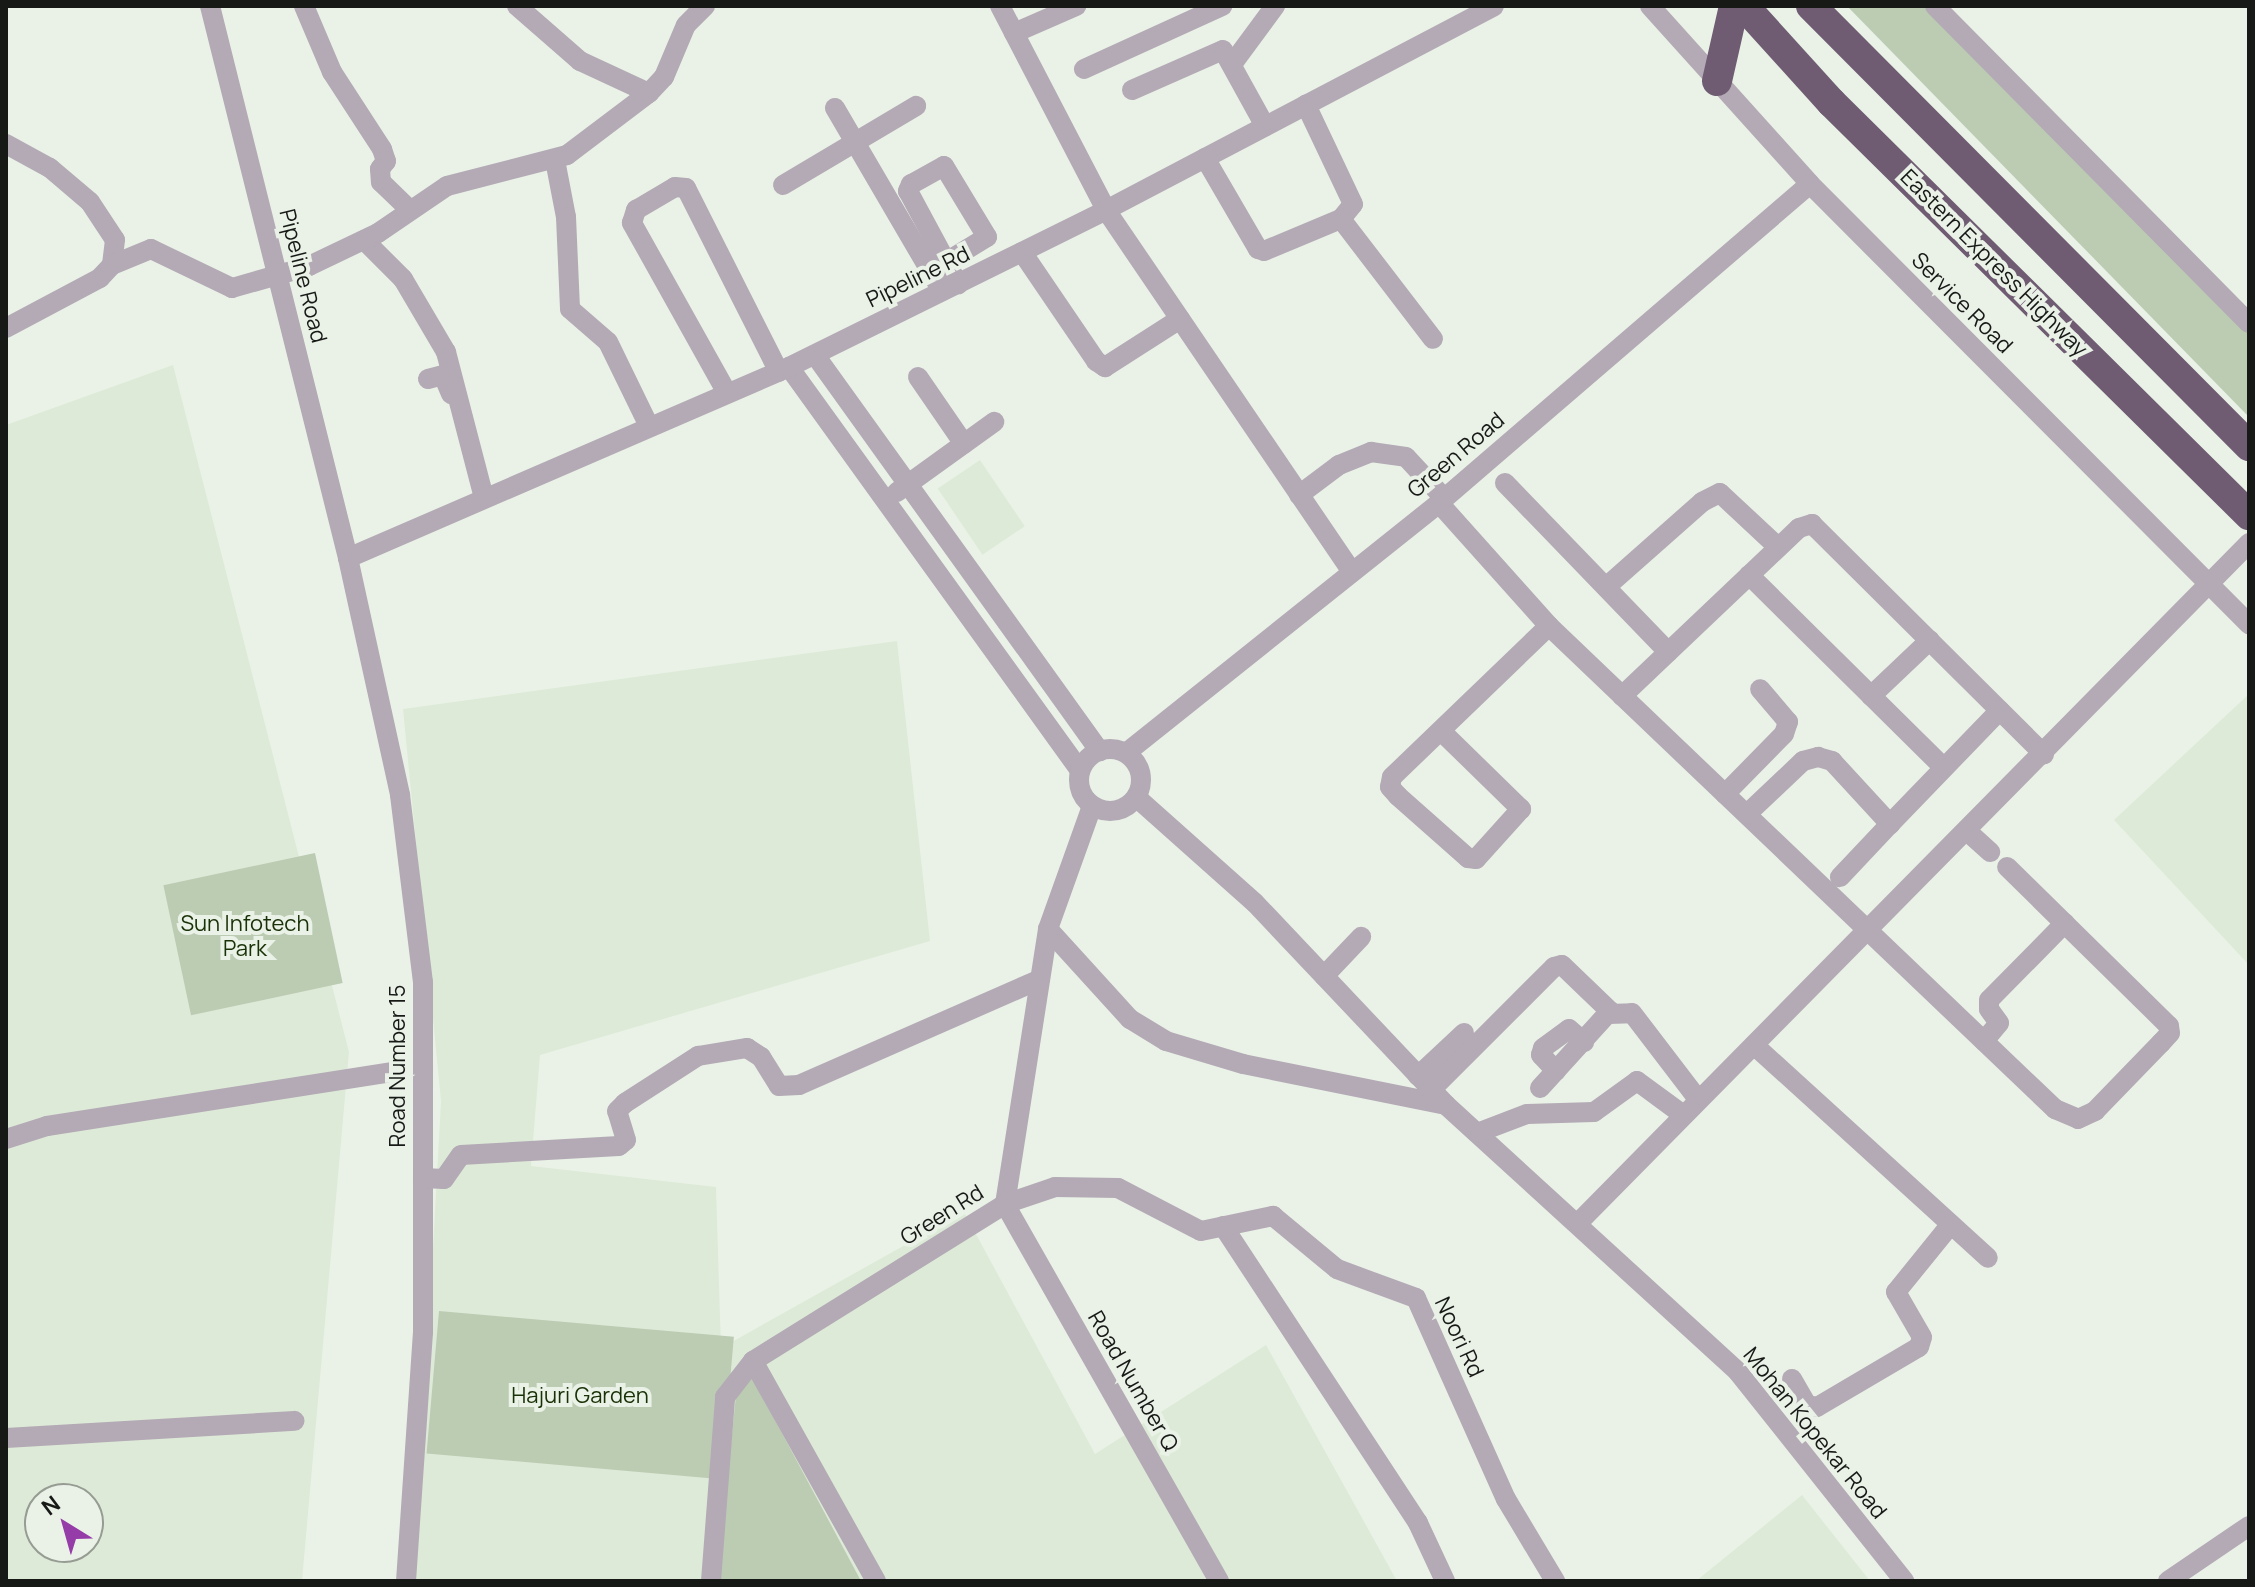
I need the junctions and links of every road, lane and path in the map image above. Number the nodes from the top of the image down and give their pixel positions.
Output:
1 (210, 6) edge
2 (304, 6) edge
3 (517, 6) edge
4 (705, 6) edge
5 (1000, 6) edge
6 (1076, 6) edge
7 (1222, 6) edge
8 (1275, 6) edge
9 (1494, 6) edge
10 (1650, 6) edge
11 (1734, 6) edge
12 (1744, 6) edge
13 (1811, 6) edge
14 (1935, 6) edge
15 (1014, 33) junction
16 (1233, 63) junction
17 (1084, 69) dead end
18 (1717, 81) junction
19 (1132, 90) dead end
20 (649, 93) junction
21 (1306, 105) junction
22 (916, 106) dead end
23 (835, 108) dead end
24 (1265, 126) junction
25 (855, 142) junction
26 (6, 144) edge
27 (1205, 158) junction
28 (555, 160) junction
29 (1810, 184) junction
30 (783, 185) dead end
31 (409, 209) junction
32 (1106, 210) junction
33 (1341, 219) junction
34 (364, 240) junction
35 (1022, 252) junction
36 (946, 262) junction
37 (112, 265) junction
38 (950, 288) junction
39 (2246, 313) edge
40 (1180, 319) junction
41 (6, 328) edge
42 (1433, 339) dead end
43 (815, 355) junction
44 (784, 370) junction
45 (918, 377) dead end
46 (428, 379) dead end
47 (727, 393) junction
48 (462, 403) junction
49 (994, 422) dead end
50 (649, 426) junction
51 (964, 444) junction
52 (2249, 446) edge
53 (1505, 483) dead end
54 (908, 485) junction
55 (1299, 495) junction
56 (484, 498) junction
57 (885, 501) junction
58 (1442, 501) junction
59 (2249, 515) edge
60 (2249, 543) edge
61 (1778, 547) junction
62 (348, 558) junction
63 (1351, 571) junction
64 (1749, 575) junction
65 (2209, 584) junction
66 (1606, 587) junction
67 (2249, 624) edge
68 (1549, 626) junction
69 (1930, 640) junction
70 (1668, 652) junction
71 (1760, 689) dead end
72 (1622, 696) junction
73 (1871, 696) junction
74 (2000, 710) junction
75 (1441, 731) junction
76 (1100, 751) junction
77 (1126, 753) junction
78 (2044, 754) junction
79 (1944, 768) junction
80 (1080, 771) junction
81 (1725, 794) junction
82 (1136, 797) junction
83 (1092, 806) junction
84 (1747, 814) junction
85 (1890, 824) junction
86 (1968, 832) junction
87 (1990, 852) dead end
88 (2007, 867) dead end
89 (1840, 877) dead end
90 (2065, 923) junction
91 (1048, 929) junction
92 (1870, 932) junction
93 (1361, 937) dead end
94 (1324, 976) junction
95 (1040, 979) junction
96 (1609, 1014) junction
97 (1464, 1033) dead end
98 (1984, 1041) junction
99 (1754, 1045) junction
100 (398, 1071) dead end
101 (1540, 1088) dead end
102 (1432, 1091) junction
103 (1697, 1098) junction
104 (1682, 1114) junction
105 (1477, 1133) junction
106 (6, 1139) edge
107 (423, 1178) junction
108 (1005, 1204) junction
109 (1579, 1222) junction
110 (1951, 1224) junction
111 (1223, 1226) junction
112 (1988, 1258) dead end
113 (753, 1361) junction
114 (1792, 1379) dead end
115 (294, 1421) dead end
116 (6, 1438) edge
117 (2249, 1526) edge
118 (406, 1581) edge
119 (711, 1581) edge
120 (876, 1581) edge
121 (1219, 1581) edge
122 (1445, 1581) edge
123 (1555, 1581) edge
124 (1904, 1581) edge
125 (2168, 1581) edge

1 - 62 street, Pipeline Road
2 - 31 street
3 - 20 street
4 - 20 street
5 - 15 street
6 - 15 street
7 - 17 street
8 - 16 street
9 - 21 street, Pipeline Rd
10 - 18 street, Service Road
11 - 18 highway
12 - 59 highway, Eastern Express Highway
13 - 52 highway
14 - 39 street
15 - 32 street
16 - 19 street
16 - 24 street
18 - 29 street, Service Road
20 - 28 street
21 - 24 street, Pipeline Rd
21 - 33 street
22 - 25 street
23 - 25 street
24 - 27 street, Pipeline Rd
25 - 30 street
25 - 38 street
26 - 37 street
27 - 32 street, Pipeline Rd
27 - 33 street
28 - 31 street
28 - 50 street
29 - 58 street, Green Road
29 - 65 street, Service Road
31 - 34 street
32 - 35 street, Pipeline Rd
32 - 40 street
33 - 42 street
34 - 37 street
34 - 48 street
35 - 38 street, Pipeline Rd
35 - 40 street
36 - 36 street
36 - 38 street
37 - 41 street
38 - 43 street, Pipeline Rd
40 - 55 street
43 - 44 street, Pipeline Rd
43 - 54 street
44 - 47 street, Pipeline Rd
44 - 47 street
44 - 57 street
45 - 51 street
46 - 48 street
47 - 50 street, Pipeline Rd
48 - 56 street
49 - 51 street
50 - 56 street, Pipeline Rd
51 - 54 street
53 - 66 street
54 - 57 street
54 - 76 street
55 - 58 street
55 - 63 street
56 - 62 street, Pipeline Rd
57 - 80 street
58 - 63 street, Green Road
58 - 68 street
60 - 65 street
61 - 64 street
61 - 66 street
61 - 69 street
62 - 107 street, Road Number 15
63 - 77 street, Green Road
64 - 70 street
64 - 73 street
65 - 67 street, Service Road
65 - 78 street
66 - 70 street
68 - 72 street
68 - 75 street
69 - 73 street
69 - 74 street
70 - 72 street
71 - 81 street
72 - 81 street
73 - 79 street
74 - 78 street
74 - 79 street
75 - 75 street
76 - 77 street
76 - 80 street
77 - 82 street
78 - 86 street
79 - 85 street
80 - 83 street
81 - 84 street
82 - 83 street
82 - 94 street, Mohan Kopekar Road
83 - 91 street, Green Rd
84 - 85 street
84 - 92 street
85 - 89 street
86 - 87 street
86 - 92 street
88 - 90 street
90 - 98 street
90 - 98 street
91 - 95 street, Green Rd
91 - 102 street
92 - 98 street
92 - 99 street
93 - 94 street
94 - 102 street, Mohan Kopekar Road
95 - 107 street
95 - 108 street, Green Rd
96 - 101 street
96 - 102 street
96 - 103 street
97 - 102 street
99 - 103 street
99 - 110 street
100 - 106 street
102 - 105 street, Mohan Kopekar Road
103 - 104 street
104 - 105 street
104 - 109 street
105 - 109 street, Mohan Kopekar Road
107 - 118 street, Road Number 15
108 - 111 street, Noori Rd
108 - 113 street, Green Rd
108 - 121 street, Road Number Q
109 - 124 street, Mohan Kopekar Road
110 - 112 street
110 - 114 street
111 - 122 street
111 - 123 street, Noori Rd
113 - 119 street, Green Rd
113 - 120 street
115 - 116 street
117 - 125 street

